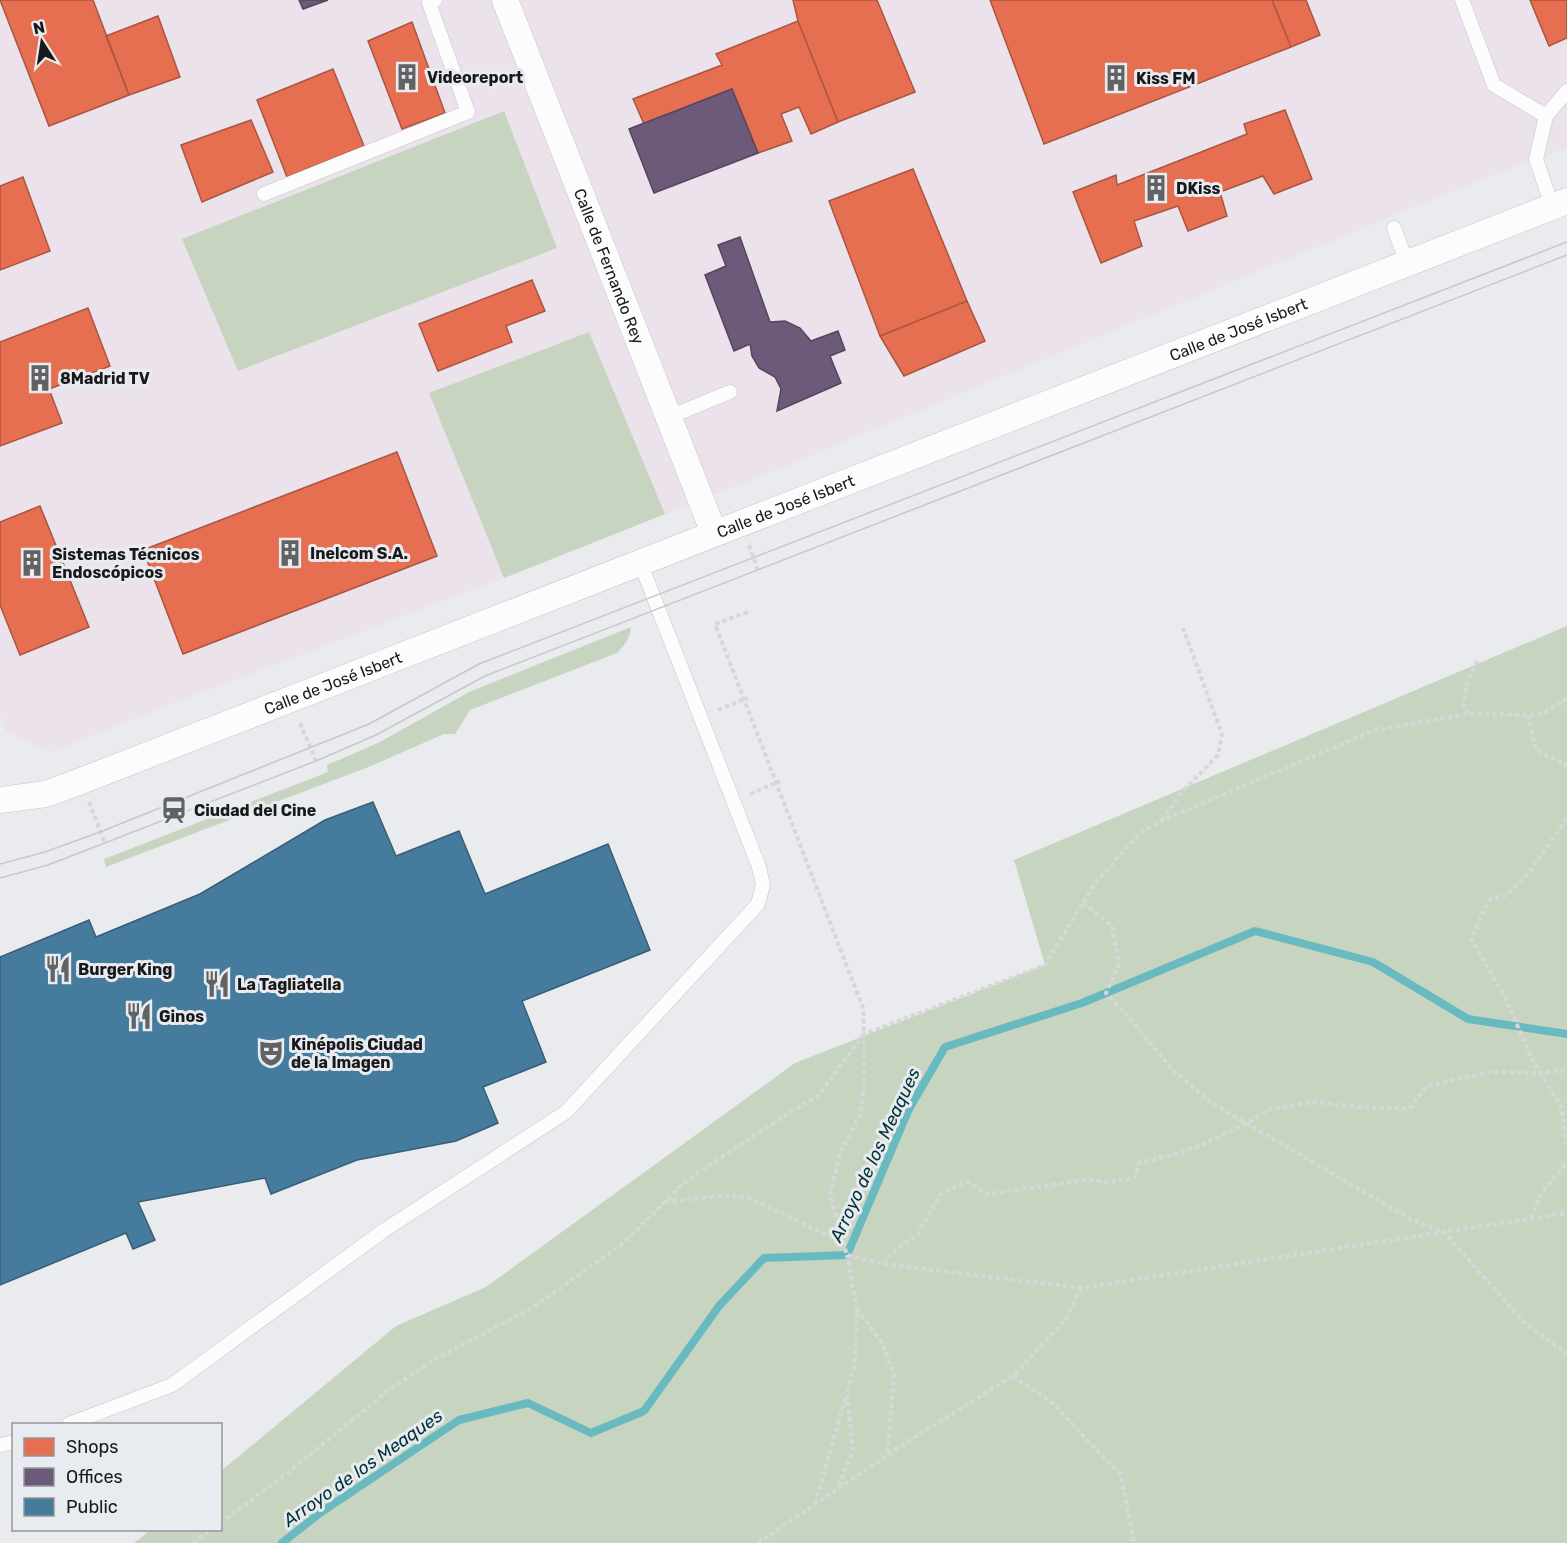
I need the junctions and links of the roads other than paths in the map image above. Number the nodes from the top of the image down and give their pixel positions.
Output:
1 (435, 0) edge
2 (505, 0) edge
3 (1462, 0) edge
4 (1567, 91) edge
5 (1546, 116) junction
6 (264, 194) dead end
7 (1560, 203) edge
8 (1394, 228) dead end
9 (1407, 263) junction
10 (730, 392) dead end
11 (669, 417) junction
12 (714, 533) junction
13 (640, 562) junction
14 (4, 796) edge
15 (74, 1423) edge

1 - 6 lane
2 - 11 street, Calle de Fernando Rey
3 - 5 lane
4 - 5 lane
5 - 7 lane
7 - 9 street, Calle de José Isbert
8 - 9 lane
9 - 12 street, Calle de José Isbert
10 - 11 lane
11 - 12 street, Calle de Fernando Rey
12 - 13 street, Calle de José Isbert
13 - 14 street, Calle de José Isbert
13 - 15 lane

